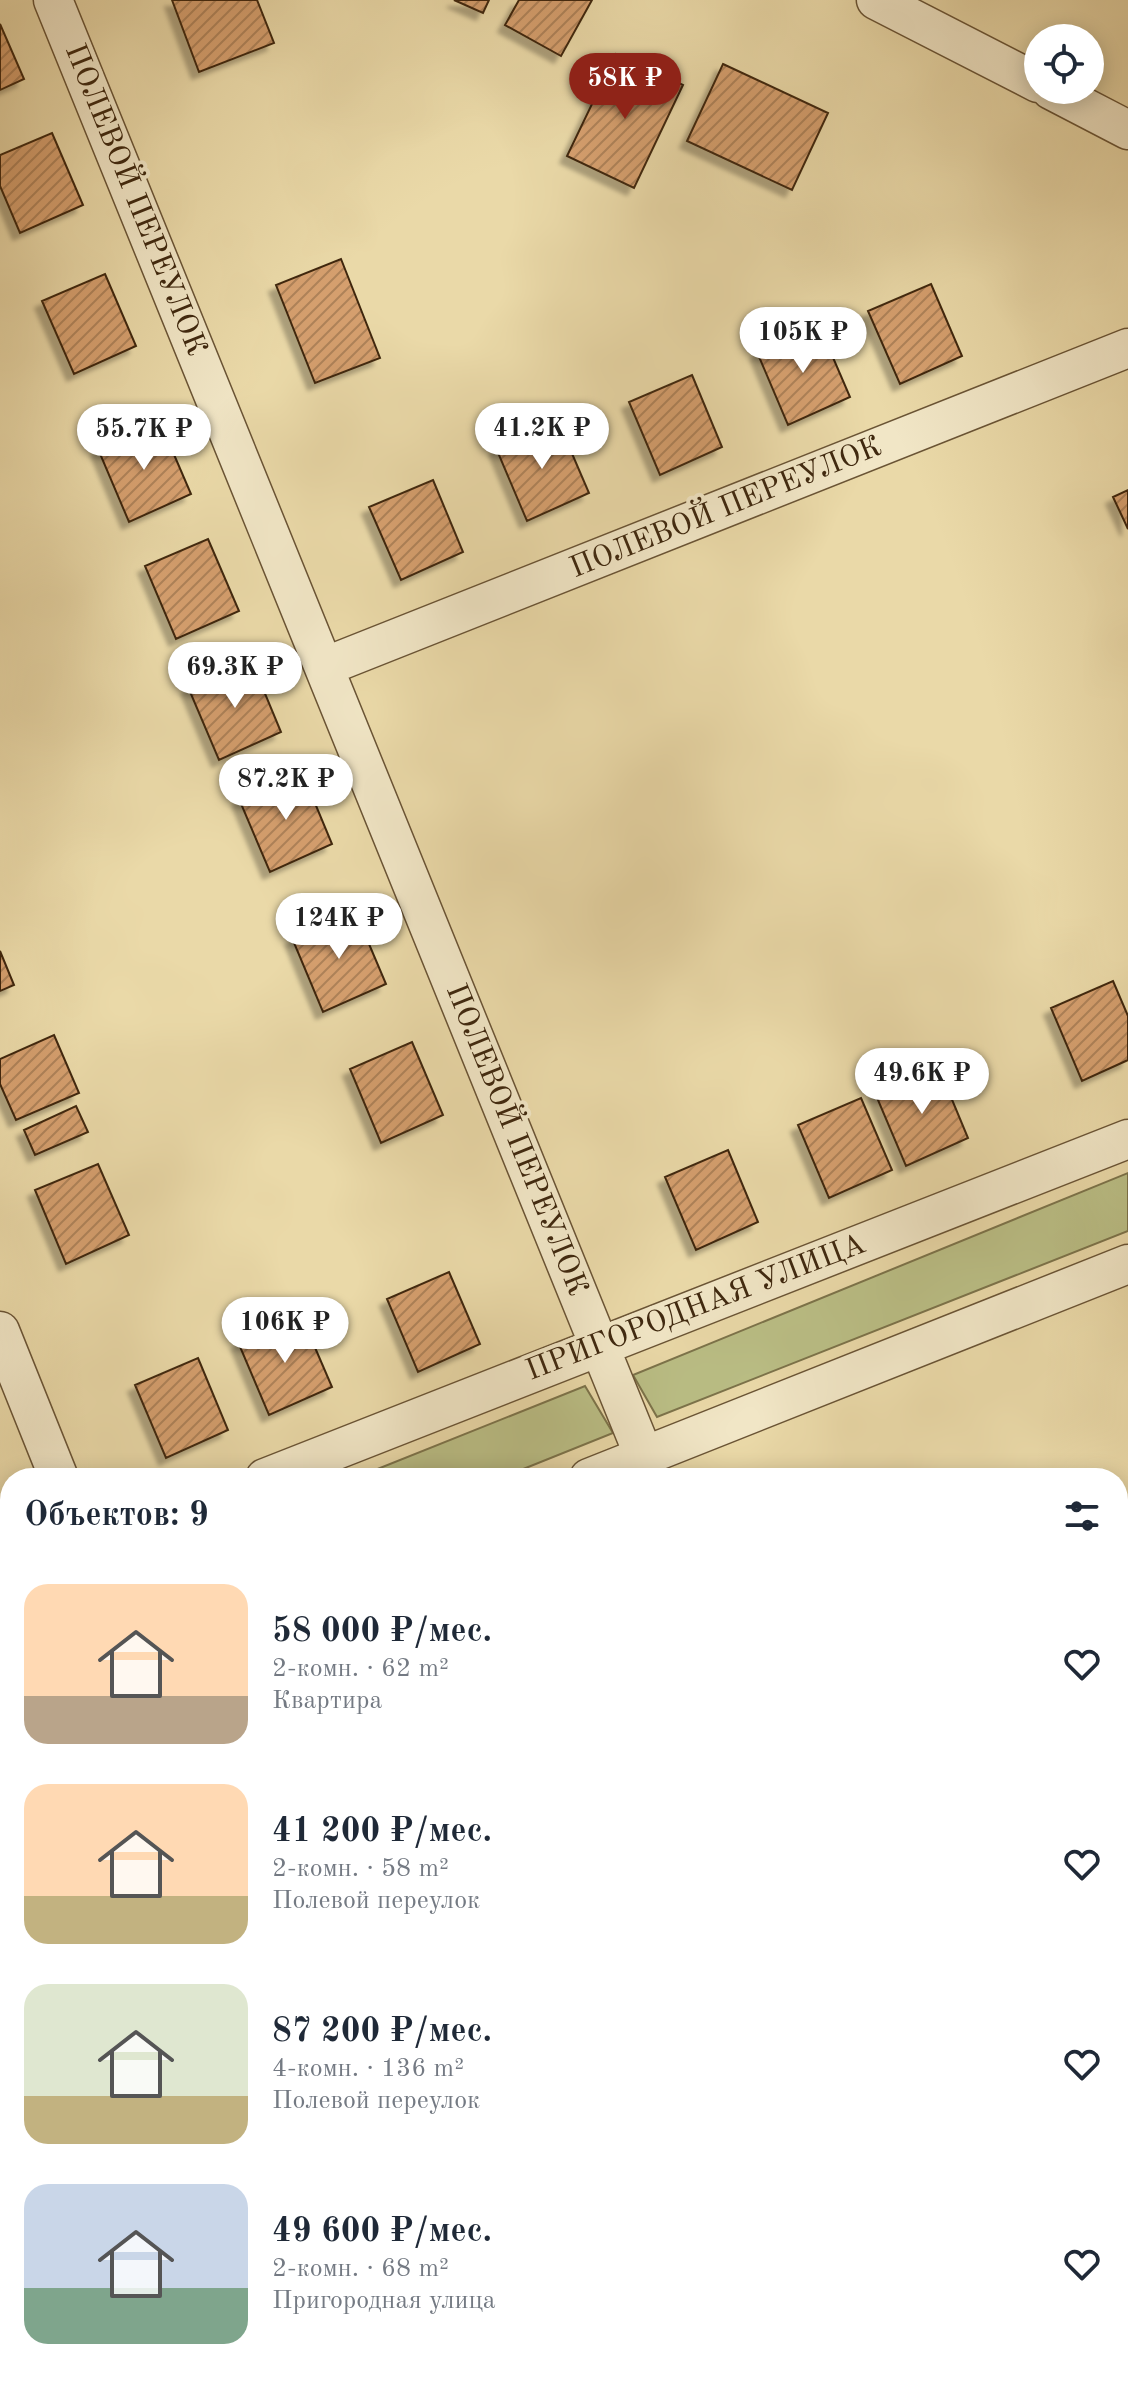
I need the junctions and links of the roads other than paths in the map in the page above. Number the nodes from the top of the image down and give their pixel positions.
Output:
1 (53, 0) edge
2 (876, 0) edge
3 (1024, 76) edge
4 (1078, 104) edge
5 (1128, 130) edge
6 (1128, 348) edge
7 (324, 667) junction
8 (1128, 1139) edge
9 (1128, 1264) edge
10 (0, 1331) edge
11 (599, 1345) junction
12 (644, 1456) junction
13 (55, 1468) edge
14 (290, 1468) edge
15 (614, 1468) edge

1 - 7 street, ПОЛЕВОЙ ПЕРЕУЛОК
2 - 3 street
4 - 5 street
6 - 7 street, ПОЛЕВОЙ ПЕРЕУЛОК
7 - 11 street, ПОЛЕВОЙ ПЕРЕУЛОК
8 - 11 street, ПРИГОРОДНАЯ УЛИЦА
9 - 12 street
10 - 13 street
11 - 12 street, ПОЛЕВОЙ ПЕРЕУЛОК
11 - 14 street, ПРИГОРОДНАЯ УЛИЦА
12 - 15 street

